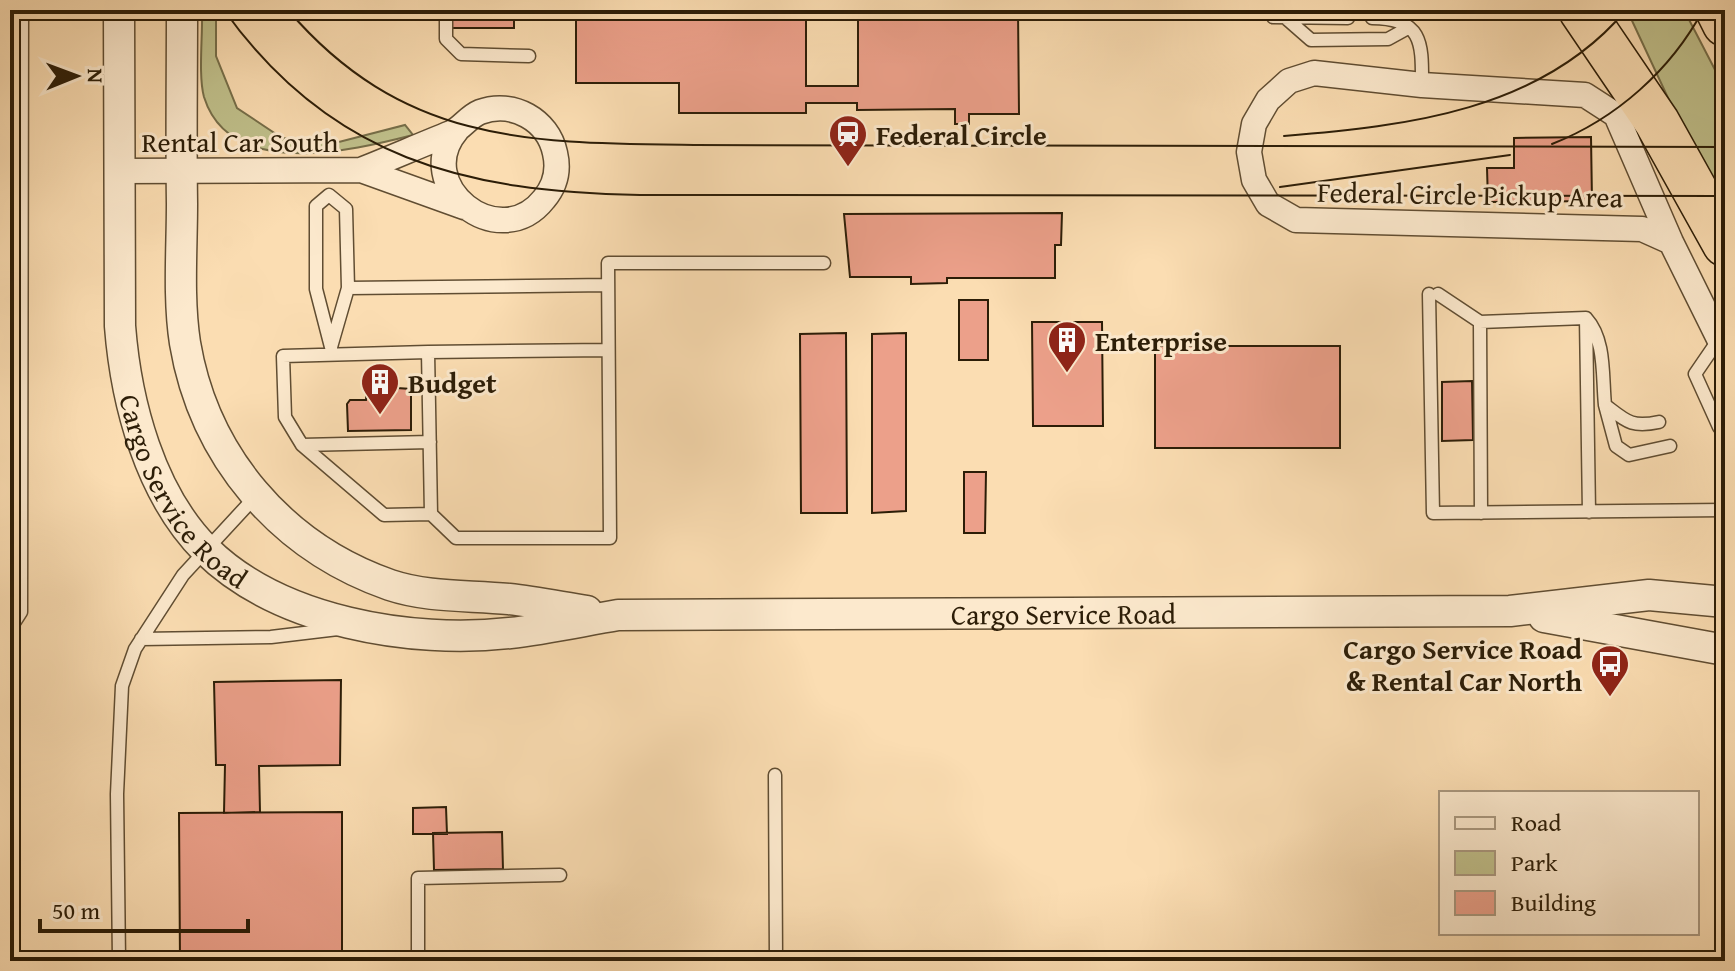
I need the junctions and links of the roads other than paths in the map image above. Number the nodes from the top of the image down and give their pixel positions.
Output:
1 (22, 10) edge
2 (119, 10) edge
3 (182, 10) edge
4 (446, 10) edge
5 (1581, 10) edge
6 (1718, 10) edge
7 (1273, 17) dead end
8 (1348, 18) dead end
9 (1372, 18) dead end
10 (1287, 19) junction
11 (1725, 24) edge
12 (1408, 28) junction
13 (529, 56) dead end
14 (1422, 85) junction
15 (457, 130) junction
16 (361, 170) junction
17 (119, 171) junction
18 (182, 171) junction
19 (329, 183) junction
20 (464, 207) junction
21 (1671, 242) junction
22 (1725, 244) edge
23 (824, 263) dead end
24 (608, 285) junction
25 (348, 288) junction
26 (1586, 318) junction
27 (1480, 322) junction
28 (1722, 345) edge
29 (608, 350) junction
30 (330, 351) junction
31 (428, 352) junction
32 (1605, 405) junction
33 (1659, 422) dead end
34 (1725, 427) edge
35 (430, 442) junction
36 (302, 445) junction
37 (1670, 446) dead end
38 (16, 469) edge
39 (255, 497) junction
40 (1725, 510) edge
41 (1589, 512) junction
42 (1481, 513) junction
43 (431, 514) junction
44 (206, 549) junction
45 (1720, 598) edge
46 (1510, 611) junction
47 (618, 615) junction
48 (366, 626) junction
49 (10, 629) edge
50 (141, 639) junction
51 (1725, 650) edge
52 (775, 775) dead end
53 (560, 875) dead end
54 (119, 961) edge
55 (418, 961) edge
56 (776, 961) edge

1 - 38 lane
2 - 17 street, Cargo Service Road
3 - 18 street, Cargo Service Road
4 - 13 lane
5 - 22 highway
6 - 11 highway
7 - 10 lane
8 - 10 lane
9 - 12 lane
10 - 12 lane
12 - 14 lane
14 - 21 street, Federal Circle Pickup Area
14 - 21 street, Federal Circle Pickup Area
15 - 16 street, Rental Car South
15 - 20 street
15 - 20 street, Rental Car South
16 - 19 street, Rental Car South
16 - 20 street, Rental Car South
17 - 18 street, Rental Car South
17 - 44 street, Cargo Service Road
18 - 19 street, Rental Car South
18 - 39 street, Cargo Service Road
19 - 25 lane
19 - 30 lane
21 - 28 street
23 - 24 lane
24 - 25 lane
24 - 29 lane
25 - 30 lane
26 - 27 lane
26 - 32 lane
26 - 41 lane
27 - 42 lane
27 - 42 lane
28 - 34 lane
29 - 31 lane
29 - 43 lane
30 - 31 lane
30 - 36 lane
31 - 35 lane
32 - 33 lane
32 - 37 lane
35 - 36 lane
35 - 43 lane
36 - 43 lane
38 - 49 lane
39 - 44 lane
39 - 47 street, Cargo Service Road
40 - 41 lane
41 - 42 lane
44 - 48 street, Cargo Service Road
44 - 50 lane
45 - 46 street, Cargo Service Road
46 - 47 street, Cargo Service Road
46 - 51 street, Cargo Service Road
47 - 48 street, Cargo Service Road
48 - 50 lane
50 - 54 lane
52 - 56 lane
53 - 55 lane

